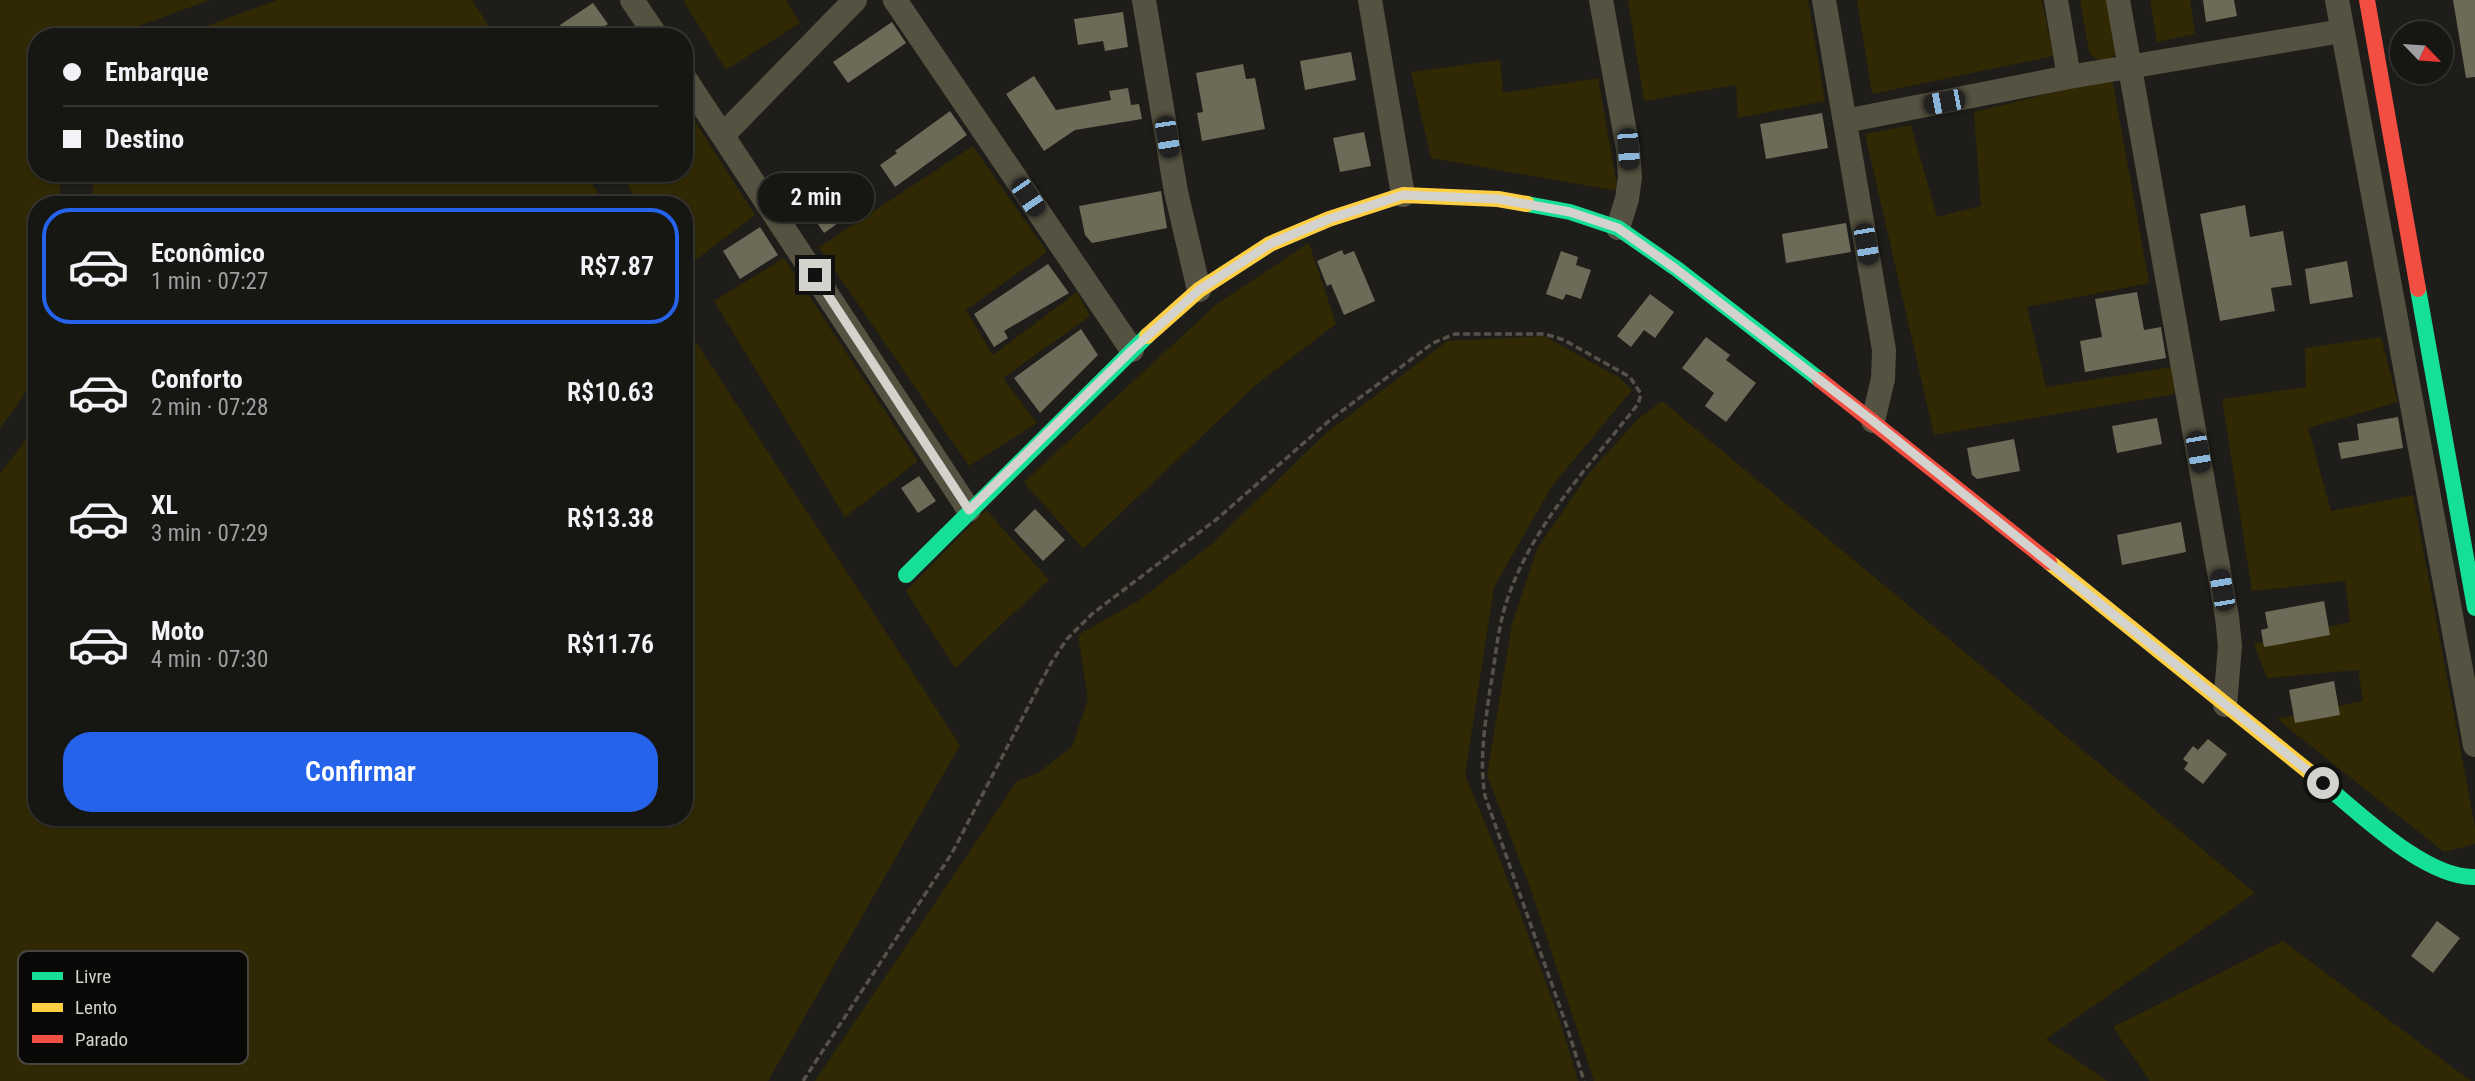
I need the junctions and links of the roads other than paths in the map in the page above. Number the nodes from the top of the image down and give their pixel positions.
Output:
1 (632, 0) edge
2 (855, 0) edge
3 (895, 0) edge
4 (1144, 0) edge
5 (1370, 0) edge
6 (1601, 0) edge
7 (1824, 0) edge
8 (2056, 0) edge
9 (2118, 0) edge
10 (2337, 0) edge
11 (2367, 0) edge
12 (651, 28) edge
13 (2342, 31) junction
14 (2130, 68) junction
15 (2068, 77) junction
16 (693, 91) edge
17 (1845, 121) junction
18 (723, 135) junction
19 (1403, 195) junction
20 (1618, 228) junction
21 (1199, 290) junction
22 (1132, 350) junction
23 (1873, 421) junction
24 (969, 510) junction
25 (906, 575) dead end
26 (2475, 608) edge
27 (2225, 705) junction
28 (2475, 745) edge
29 (2475, 877) edge

1 - 12 street
2 - 18 street
3 - 22 street
4 - 21 street
5 - 19 street
6 - 20 street
7 - 17 street
8 - 15 street
9 - 14 street
10 - 13 street
11 - 26 street
13 - 14 street
13 - 28 street
14 - 15 street
14 - 27 street
15 - 17 street
16 - 18 street
17 - 23 street
18 - 24 street
19 - 20 street
19 - 21 street
20 - 23 street
21 - 22 street
22 - 24 street
23 - 27 street
24 - 25 street
27 - 29 street

